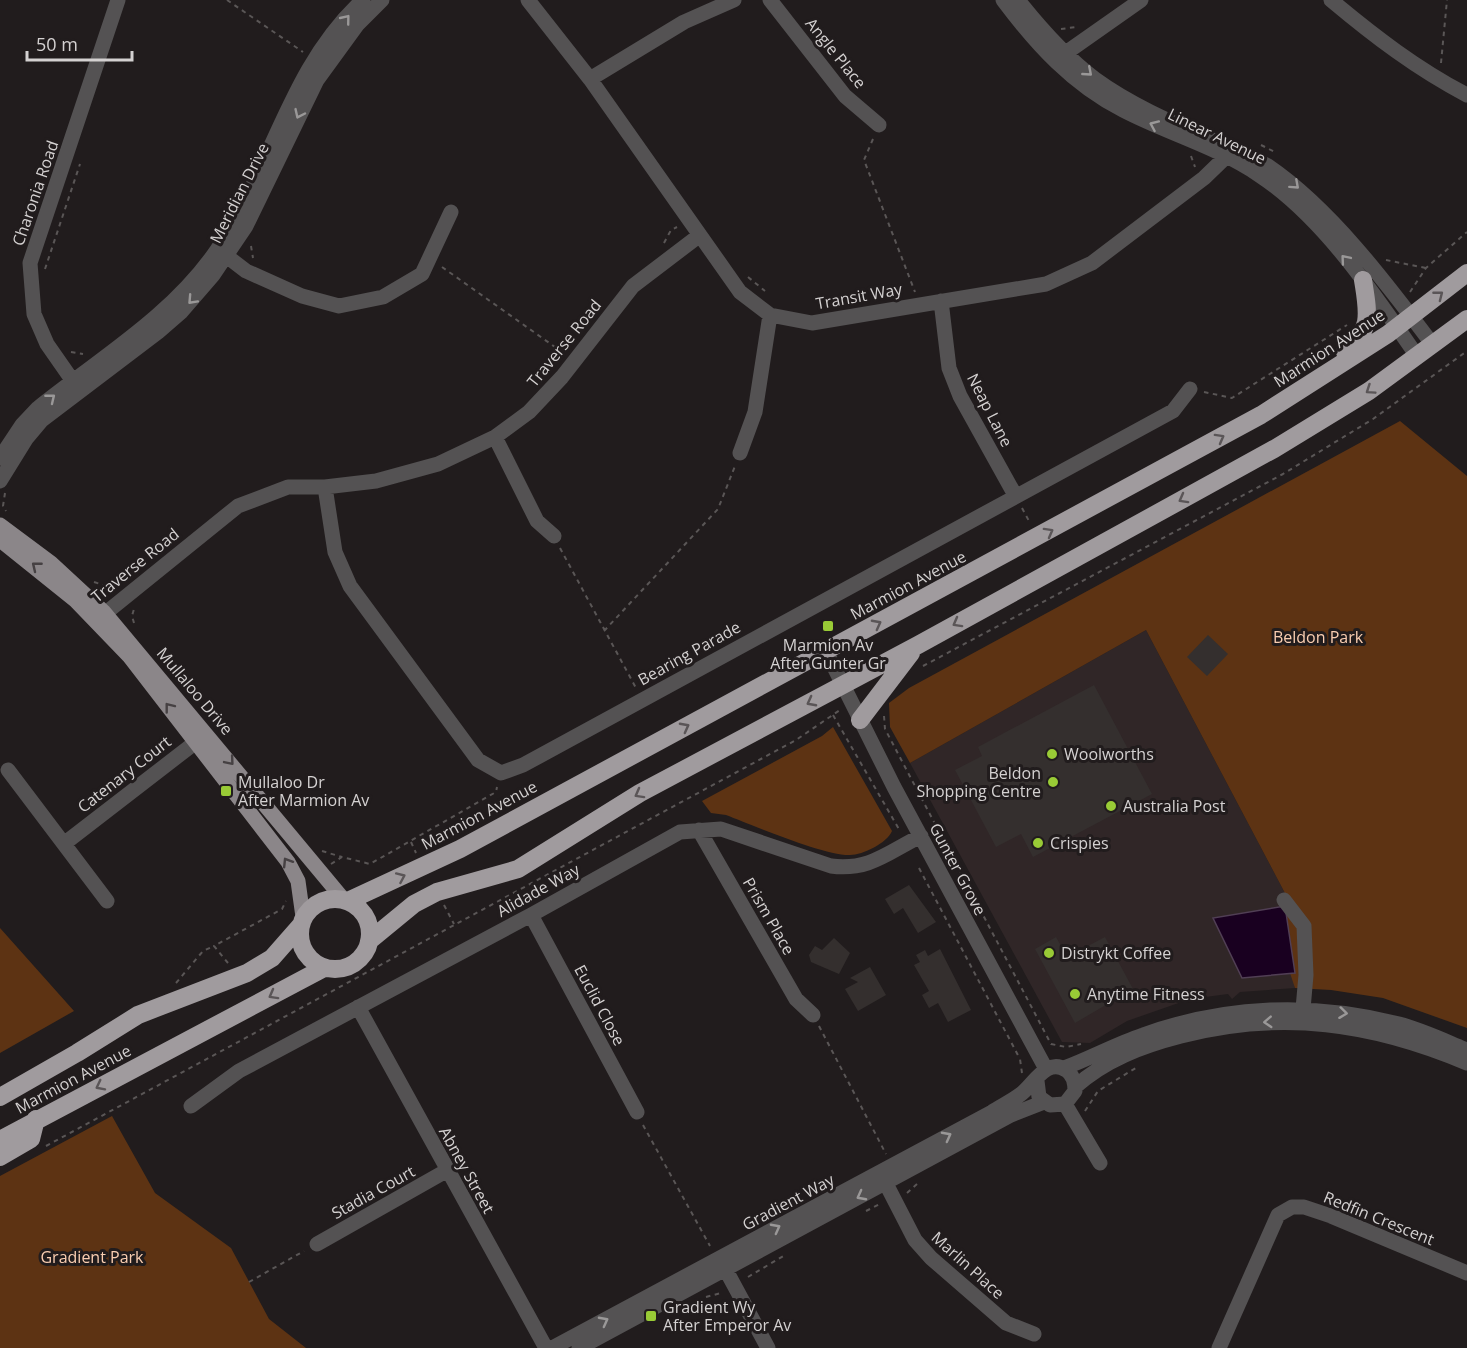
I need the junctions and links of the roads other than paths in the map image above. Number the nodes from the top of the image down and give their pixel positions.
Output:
1 (118, 0) edge
2 (363, 0) edge
3 (382, 0) edge
4 (528, 0) edge
5 (734, 0) edge
6 (770, 0) edge
7 (1003, 0) edge
8 (1018, 0) edge
9 (1141, 0) edge
10 (1331, 0) edge
11 (1060, 57) junction
12 (590, 79) junction
13 (1467, 95) edge
14 (879, 125) road end
15 (1231, 154) junction
16 (451, 212) dead end
17 (700, 235) junction
18 (222, 253) junction
19 (1467, 273) edge
20 (1363, 280) junction
21 (941, 302) junction
22 (770, 315) junction
23 (1403, 315) junction
24 (1467, 319) edge
25 (1433, 345) junction
26 (1417, 356) junction
27 (76, 386) junction
28 (1190, 390) road end
29 (1261, 415) junction
30 (495, 437) junction
31 (740, 453) road end
32 (0, 458) edge
33 (0, 481) edge
34 (325, 486) junction
35 (1015, 495) junction
36 (0, 525) edge
37 (554, 536) road end
38 (0, 540) edge
39 (100, 616) junction
40 (918, 645) junction
41 (826, 651) junction
42 (842, 685) junction
43 (856, 712) junction
44 (201, 737) junction
45 (8, 770) dead end
46 (699, 830) junction
47 (921, 836) junction
48 (65, 843) junction
49 (346, 900) junction
50 (1284, 900) dead end
51 (107, 901) dead end
52 (531, 915) junction
53 (302, 921) junction
54 (369, 941) junction
55 (324, 968) junction
56 (358, 1007) junction
57 (1303, 1009) junction
58 (813, 1015) road end
59 (1467, 1050) edge
60 (1467, 1063) edge
61 (1064, 1068) junction
62 (1041, 1075) junction
63 (1075, 1087) junction
64 (0, 1096) edge
65 (1044, 1102) junction
66 (191, 1106) dead end
67 (1069, 1111) junction
68 (637, 1112) road end
69 (36, 1119) junction
70 (0, 1140) edge
71 (0, 1157) edge
72 (1100, 1163) dead end
73 (446, 1171) junction
74 (883, 1177) junction
75 (317, 1244) road end
76 (719, 1259) junction
77 (1467, 1274) edge
78 (1034, 1334) dead end
79 (546, 1348) edge
80 (552, 1348) edge
81 (579, 1348) edge
82 (768, 1348) edge
83 (1219, 1348) edge

1 - 27 street, Charonia Road
18 -> 2 street, Meridian Drive
3 -> 18 street, Meridian Drive
4 - 12 street, Transit Way
5 - 12 street
6 - 14 street, Angle Place
7 - 11 street, Linear Avenue
8 - 11 street, Linear Avenue
9 - 11 street
10 - 13 street
11 - 15 street, Linear Avenue
12 - 17 street, Transit Way
20 -> 15 street, Linear Avenue
15 - 21 street, Transit Way
15 -> 23 street, Linear Avenue
16 - 18 street
17 - 22 street, Transit Way
17 - 30 street, Traverse Road
18 - 27 street, Meridian Drive
23 -> 19 highway, Marmion Avenue
20 - 23 street, Linear Avenue
20 - 29 highway
21 - 22 street, Transit Way
21 - 35 street, Neap Lane
22 - 31 street
23 - 25 street, Linear Avenue
23 - 26 street, Linear Avenue
23 - 29 highway, Marmion Avenue
24 - 25 highway
25 - 26 highway
26 -> 40 highway
32 -> 27 street, Meridian Drive
27 - 33 street, Meridian Drive
28 - 35 street, Bearing Parade
41 -> 29 highway, Marmion Avenue
30 - 34 street, Traverse Road
30 - 37 street
34 - 35 street, Bearing Parade
34 - 39 street, Traverse Road
36 - 39 main road, Mullaloo Drive
39 -> 38 main road, Mullaloo Drive
39 - 44 main road, Mullaloo Drive
40 - 42 highway
40 - 43 highway
41 - 42 street, Gunter Grove
49 -> 41 highway, Marmion Avenue
42 - 43 street, Gunter Grove
42 -> 54 highway
43 - 47 street, Gunter Grove
44 - 48 street, Catenary Court
44 -> 49 main road, Mullaloo Drive
53 -> 44 main road, Mullaloo Drive
45 - 48 street
46 - 47 street, Alidade Way
46 - 52 street, Alidade Way
46 - 58 street, Prism Place
47 - 62 street, Gunter Grove
48 - 51 street
49 - 53 highway
49 - 54 highway
50 - 57 street
52 - 56 street, Alidade Way
52 - 68 street, Euclid Close
53 - 55 highway
53 - 64 highway, Marmion Avenue
54 - 55 highway
55 -> 69 highway, Marmion Avenue
56 - 66 street, Alidade Way
56 - 73 street, Abney Street
57 -> 59 street
57 - 61 street
60 -> 63 street
61 - 62 street
61 - 63 street
62 - 65 street
74 -> 62 street, Gradient Way
63 - 67 street
65 - 67 street
65 - 74 street, Gradient Way
67 - 72 street
69 - 70 highway, Marmion Avenue
69 - 71 highway
73 - 75 street, Stadia Court
73 - 79 street, Abney Street
74 - 76 street, Gradient Way
74 - 78 street, Marlin Place
80 -> 76 street, Gradient Way
76 - 81 street, Gradient Way
76 - 82 street
77 - 83 street, Redfin Crescent

